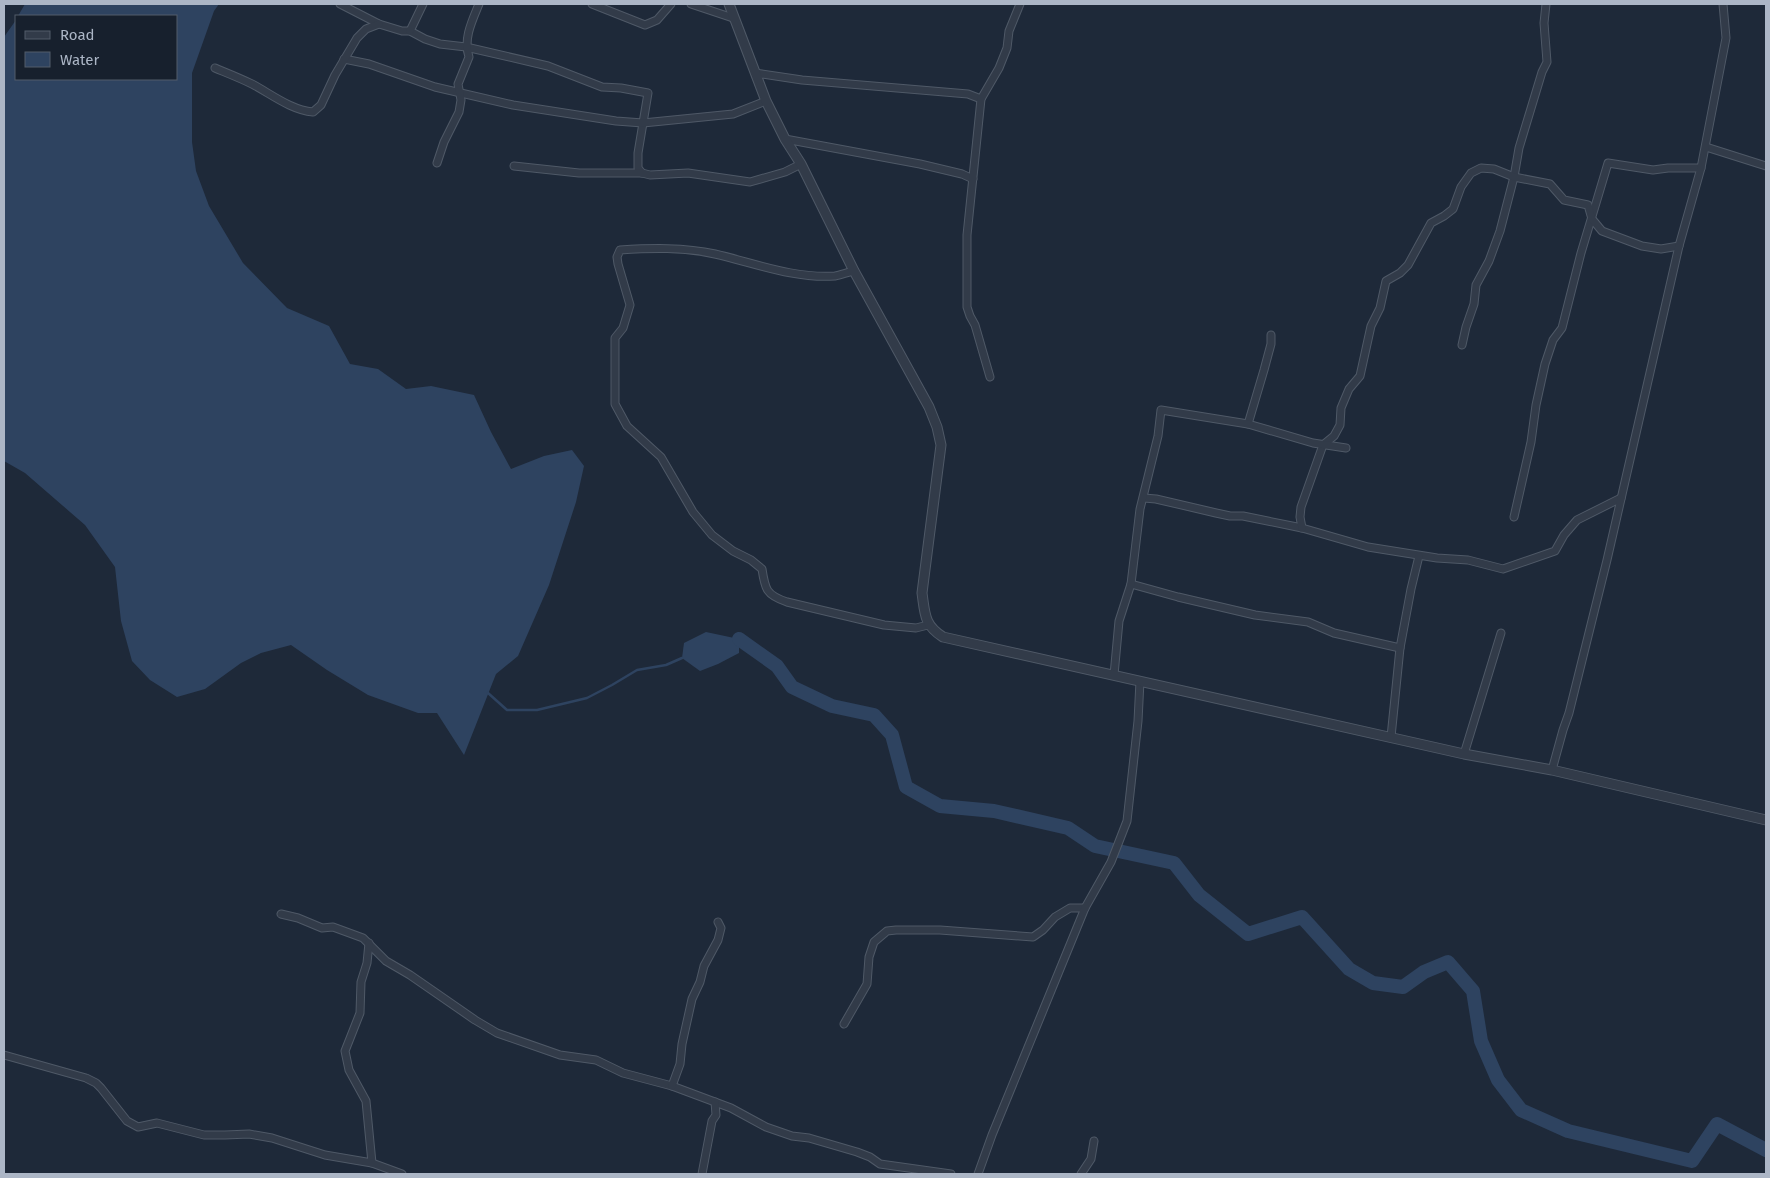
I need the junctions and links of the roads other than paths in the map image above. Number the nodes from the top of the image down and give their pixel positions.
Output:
1 (340, 4) edge
2 (423, 4) edge
3 (479, 4) edge
4 (592, 4) edge
5 (671, 4) edge
6 (692, 4) edge
7 (728, 4) edge
8 (1020, 4) edge
9 (1546, 4) edge
10 (1723, 4) edge
11 (733, 18) junction
12 (378, 24) junction
13 (410, 31) junction
14 (466, 47) junction
15 (344, 59) junction
16 (215, 68) dead end
17 (755, 73) junction
18 (458, 92) junction
19 (981, 99) junction
20 (766, 101) junction
21 (643, 123) junction
22 (785, 139) junction
23 (1706, 147) junction
24 (437, 163) dead end
25 (801, 164) junction
26 (514, 166) dead end
27 (1766, 166) edge
28 (1701, 168) junction
29 (642, 173) junction
30 (1514, 178) junction
31 (973, 179) junction
32 (1592, 219) junction
33 (1679, 246) junction
34 (854, 270) junction
35 (1271, 335) dead end
36 (1462, 345) dead end
37 (990, 377) dead end
38 (1248, 424) junction
39 (1323, 445) junction
40 (1346, 448) dead end
41 (1144, 498) junction
42 (1621, 498) junction
43 (1514, 517) dead end
44 (1302, 528) junction
45 (1420, 556) junction
46 (1131, 584) junction
47 (928, 625) junction
48 (1501, 633) dead end
49 (1400, 648) junction
50 (1114, 675) junction
51 (1140, 681) junction
52 (1392, 736) junction
53 (1464, 754) junction
54 (1552, 770) junction
55 (1766, 820) edge
56 (1085, 908) junction
57 (281, 914) dead end
58 (718, 922) dead end
59 (369, 943) junction
60 (844, 1024) dead end
61 (4, 1055) edge
62 (672, 1086) junction
63 (716, 1102) junction
64 (1094, 1141) dead end
65 (372, 1162) junction
66 (402, 1174) edge
67 (702, 1174) edge
68 (951, 1174) edge
69 (978, 1174) edge
70 (1081, 1174) edge

1 - 12 street
2 - 13 street
3 - 14 street
4 - 5 street
6 - 11 street
7 - 11 street
8 - 19 street
9 - 30 street
10 - 23 street
11 - 17 street
12 - 13 street
12 - 15 street
13 - 14 street
14 - 18 street
14 - 21 street
15 - 16 street
15 - 18 street
17 - 19 street
17 - 20 street
18 - 21 street
18 - 24 street
19 - 31 street
20 - 21 street
20 - 22 street
21 - 29 street
22 - 25 street
22 - 31 street
23 - 27 street
23 - 28 street
25 - 29 street
25 - 34 street
26 - 29 street
28 - 32 street
28 - 33 street
30 - 32 street
30 - 36 street
30 - 39 street
31 - 37 street
32 - 33 street
32 - 43 street
33 - 42 street
34 - 47 street
34 - 47 street
35 - 38 street
38 - 39 street
38 - 41 street
39 - 40 street
39 - 44 street
41 - 44 street
41 - 46 street
42 - 45 street
42 - 54 street
44 - 45 street
45 - 49 street
46 - 49 street
46 - 50 street
47 - 50 street
48 - 53 street
49 - 52 street
50 - 51 street
51 - 52 street
51 - 56 street
52 - 53 street
53 - 54 street
54 - 55 street
56 - 60 street
56 - 69 street
57 - 59 street
58 - 62 street
59 - 62 street
59 - 65 street
61 - 65 street
62 - 63 street
63 - 67 street
63 - 68 street
64 - 70 street
65 - 66 street

